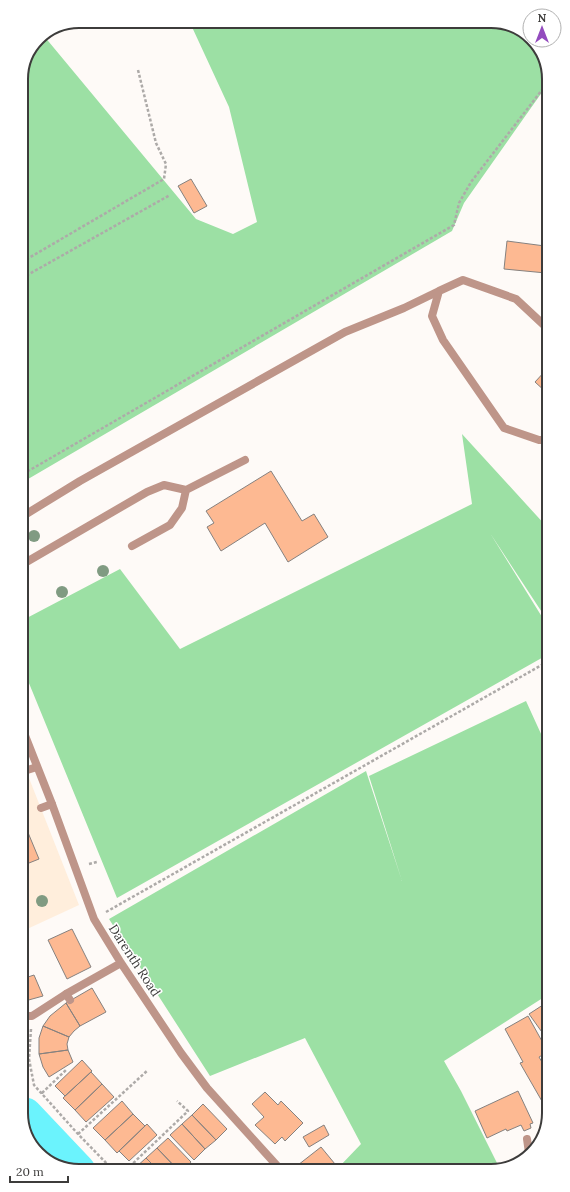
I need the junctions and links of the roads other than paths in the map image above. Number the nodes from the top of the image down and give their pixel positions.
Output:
1 (439, 292) junction
2 (542, 323) edge
3 (542, 440) edge
4 (245, 460) dead end
5 (186, 490) junction
6 (28, 513) edge
7 (132, 546) dead end
8 (28, 561) edge
9 (28, 743) edge
10 (37, 767) junction
11 (28, 770) edge
12 (52, 804) junction
13 (41, 808) dead end
14 (121, 963) junction
15 (28, 1016) edge
16 (527, 1139) dead end
17 (528, 1147) edge
18 (275, 1164) edge

1 - 2 street
1 - 3 street
1 - 6 street
4 - 5 street
5 - 7 street
5 - 8 street
9 - 10 street, Darenth Road
10 - 11 street
10 - 12 street, Darenth Road
12 - 13 street
12 - 14 street, Darenth Road
14 - 15 street
14 - 18 street, Darenth Road
16 - 17 street

